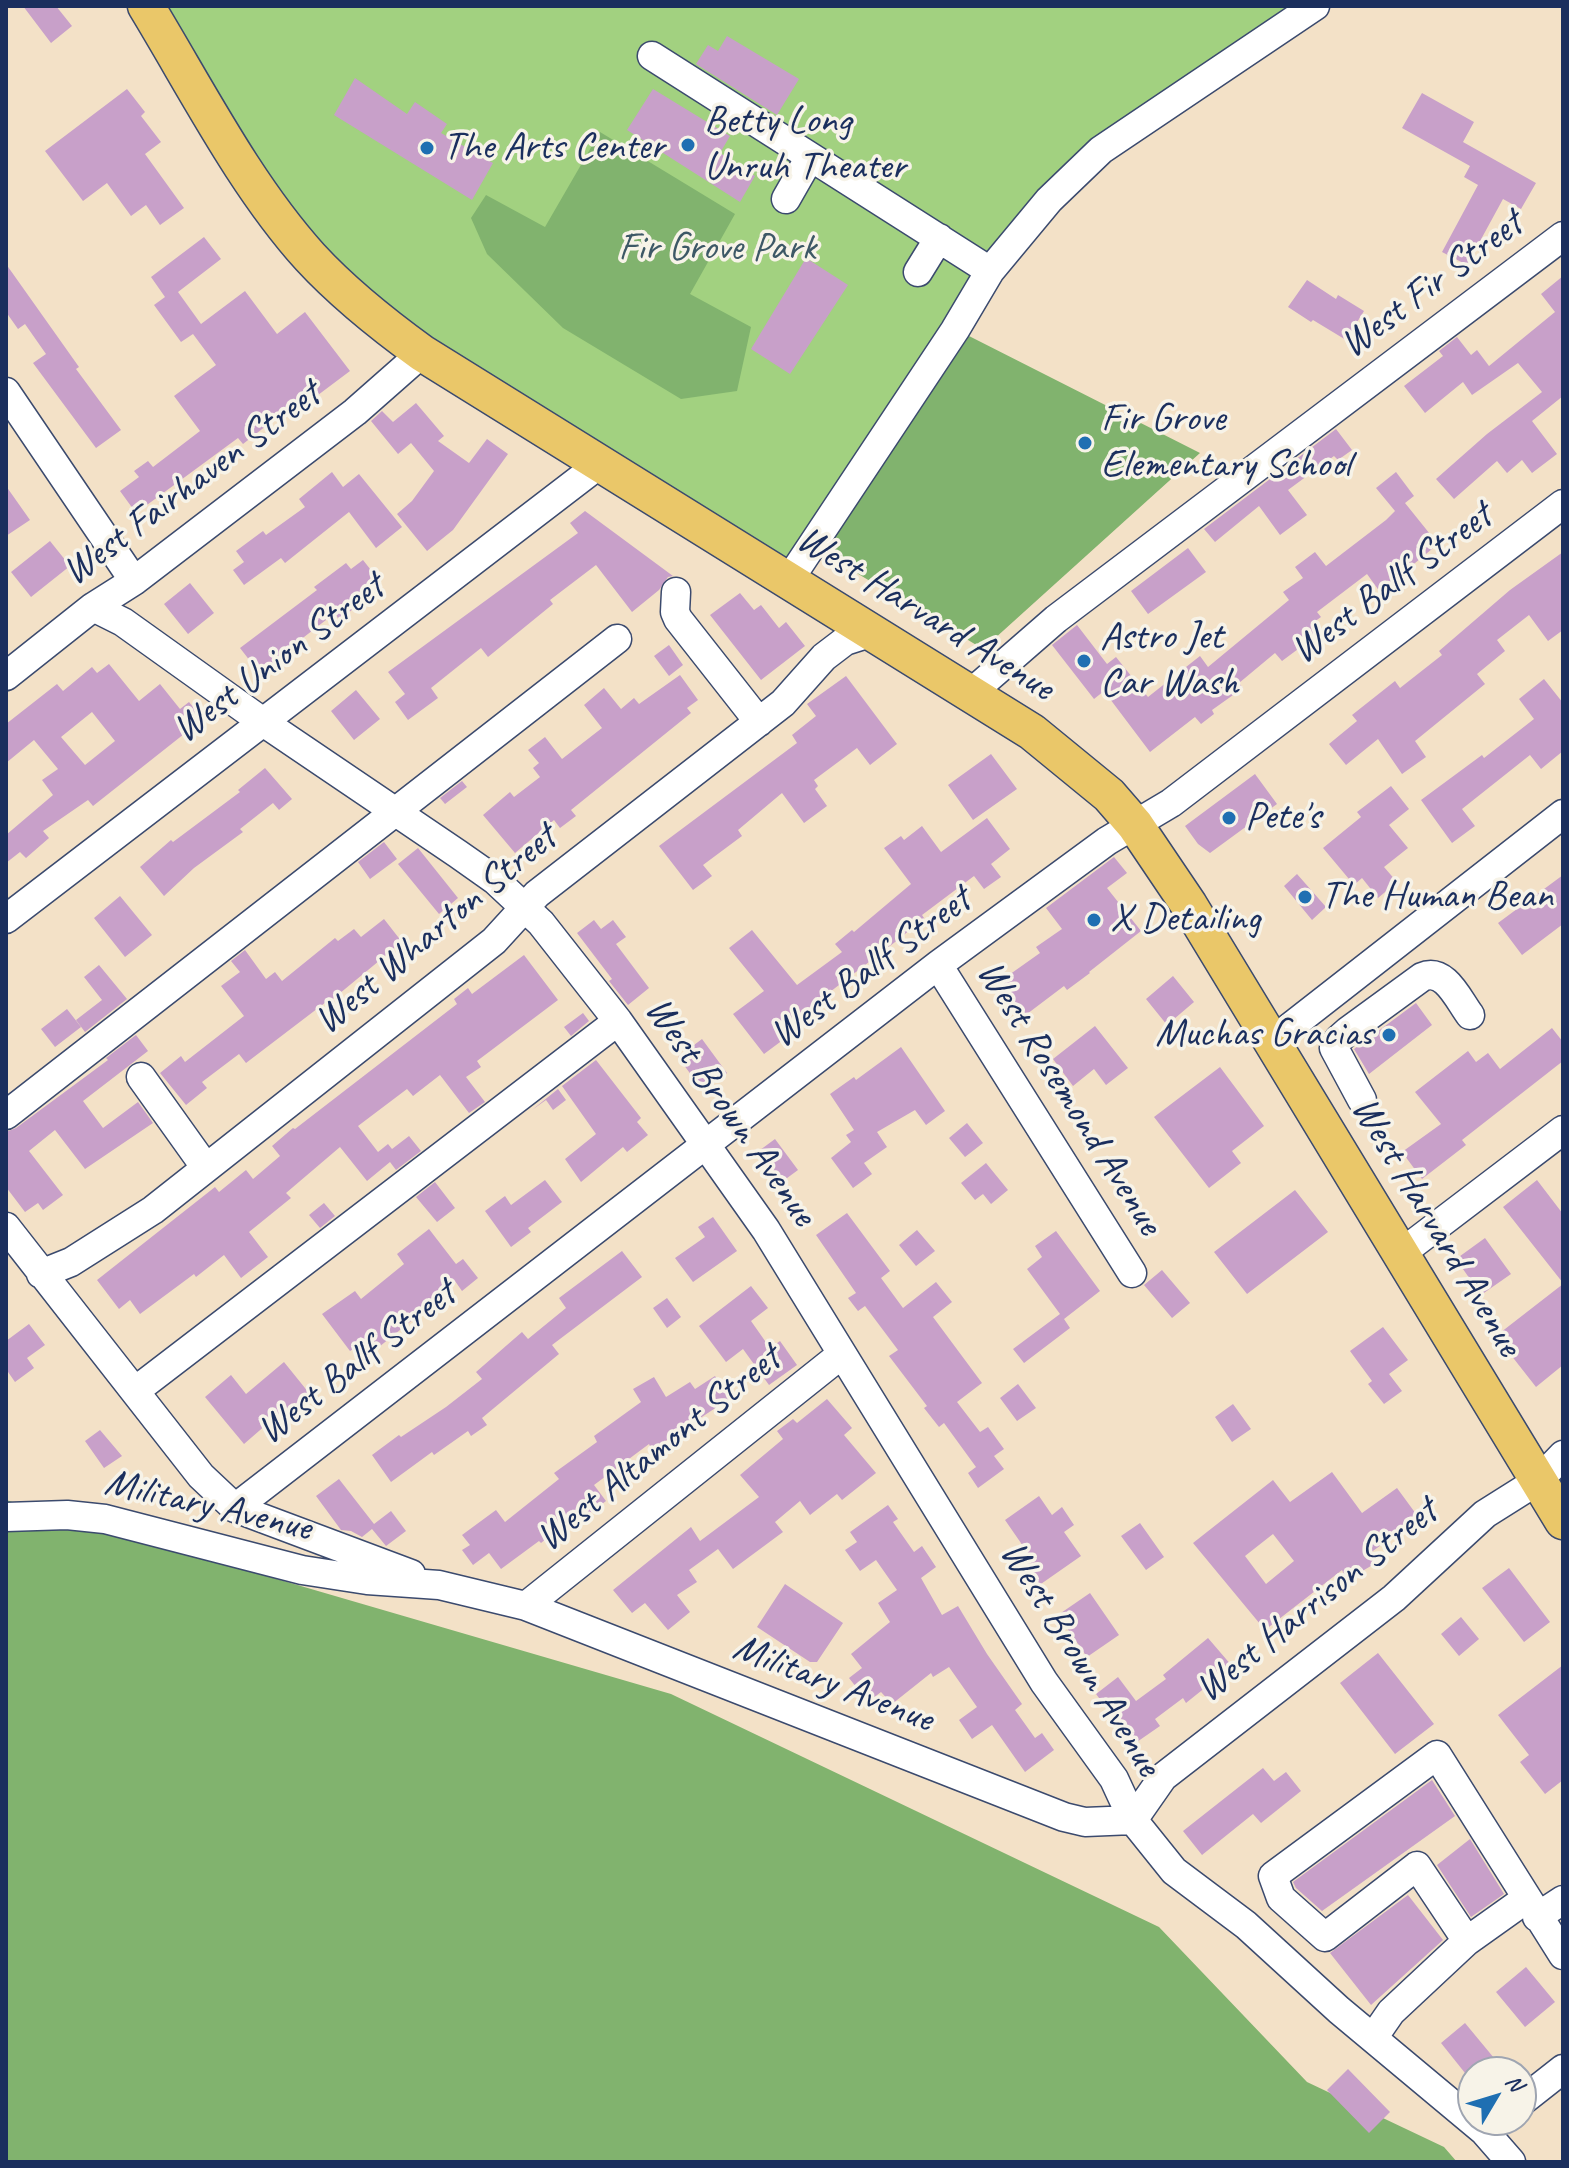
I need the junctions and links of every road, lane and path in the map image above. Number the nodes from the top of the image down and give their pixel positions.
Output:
1 (146, 6) edge
2 (1315, 6) edge
3 (652, 56) dead end
4 (810, 157) junction
5 (786, 199) dead end
6 (1563, 236) edge
7 (939, 238) junction
8 (990, 271) junction
9 (918, 272) dead end
10 (422, 353) junction
11 (6, 392) edge
12 (601, 463) junction
13 (1563, 504) edge
14 (789, 580) junction
15 (134, 581) junction
16 (676, 592) dead end
17 (93, 607) junction
18 (870, 633) junction
19 (617, 639) dead end
20 (6, 676) edge
21 (971, 693) junction
22 (263, 722) junction
23 (759, 722) junction
24 (397, 811) junction
25 (1563, 814) edge
26 (1135, 825) junction
27 (525, 907) junction
28 (6, 919) edge
29 (938, 965) junction
30 (1470, 1015) dead end
31 (618, 1021) junction
32 (1271, 1042) junction
33 (141, 1077) dead end
34 (1362, 1100) dead end
35 (6, 1115) edge
36 (1563, 1130) edge
37 (706, 1145) junction
38 (206, 1168) junction
39 (6, 1227) edge
40 (1400, 1254) junction
41 (1132, 1273) dead end
42 (41, 1274) junction
43 (842, 1354) junction
44 (135, 1391) junction
45 (1551, 1468) edge
46 (235, 1508) junction
47 (6, 1517) edge
48 (1563, 1521) edge
49 (439, 1585) junction
50 (526, 1606) junction
51 (1133, 1820) junction
52 (1563, 1900) edge
53 (1531, 1908) junction
54 (1467, 1941) junction
55 (1563, 1955) edge
56 (1373, 2038) junction
57 (1563, 2069) edge
58 (1537, 2089) edge
59 (1457, 2100) edge
60 (1497, 2136) edge
61 (1511, 2162) edge

1 - 10 main road, West Harvard Avenue
2 - 8 street
3 - 4 street
4 - 5 street
4 - 7 street
6 - 21 street, West Fir Street
7 - 8 street
7 - 9 street
8 - 14 street
10 - 12 main road, West Harvard Avenue
10 - 15 street, West Fairhaven Street
11 - 15 street
12 - 14 main road, West Harvard Avenue
12 - 22 street, West Union Street
13 - 26 street, West Ballf Street
14 - 18 main road, West Harvard Avenue
15 - 17 street, West Fairhaven Street
16 - 23 street
17 - 20 street, West Fairhaven Street
17 - 22 street, West Brown Avenue
18 - 21 main road, West Harvard Avenue
18 - 23 street, West Wharton Street
19 - 24 street
21 - 26 main road, West Harvard Avenue
22 - 24 street, West Brown Avenue
22 - 28 street, West Union Street
23 - 27 street, West Wharton Street
24 - 27 street, West Brown Avenue
24 - 35 street
25 - 32 street
26 - 29 street, West Ballf Street
26 - 32 main road, West Harvard Avenue
27 - 31 street, West Brown Avenue
27 - 38 street, West Wharton Street
29 - 37 street, West Ballf Street
29 - 41 street, West Rosemond Avenue
30 - 34 street
31 - 37 street, West Brown Avenue
31 - 44 street
32 - 40 main road, West Harvard Avenue
33 - 38 street
36 - 40 street
37 - 43 street, West Brown Avenue
37 - 46 street, West Ballf Street
38 - 42 street, West Wharton Street
39 - 42 street
40 - 45 main road, West Harvard Avenue
42 - 44 street
43 - 50 street, West Altamont Street
43 - 51 street, West Brown Avenue
44 - 46 street
45 - 48 main road, West Harvard Avenue
45 - 51 street, West Harrison Street
46 - 49 street
47 - 49 street, Military Avenue
49 - 50 street, Military Avenue
50 - 51 street, Military Avenue
51 - 56 street
52 - 53 street
53 - 54 street
53 - 54 street
53 - 55 street
54 - 56 street
56 - 59 street
57 - 58 street
60 - 61 street

